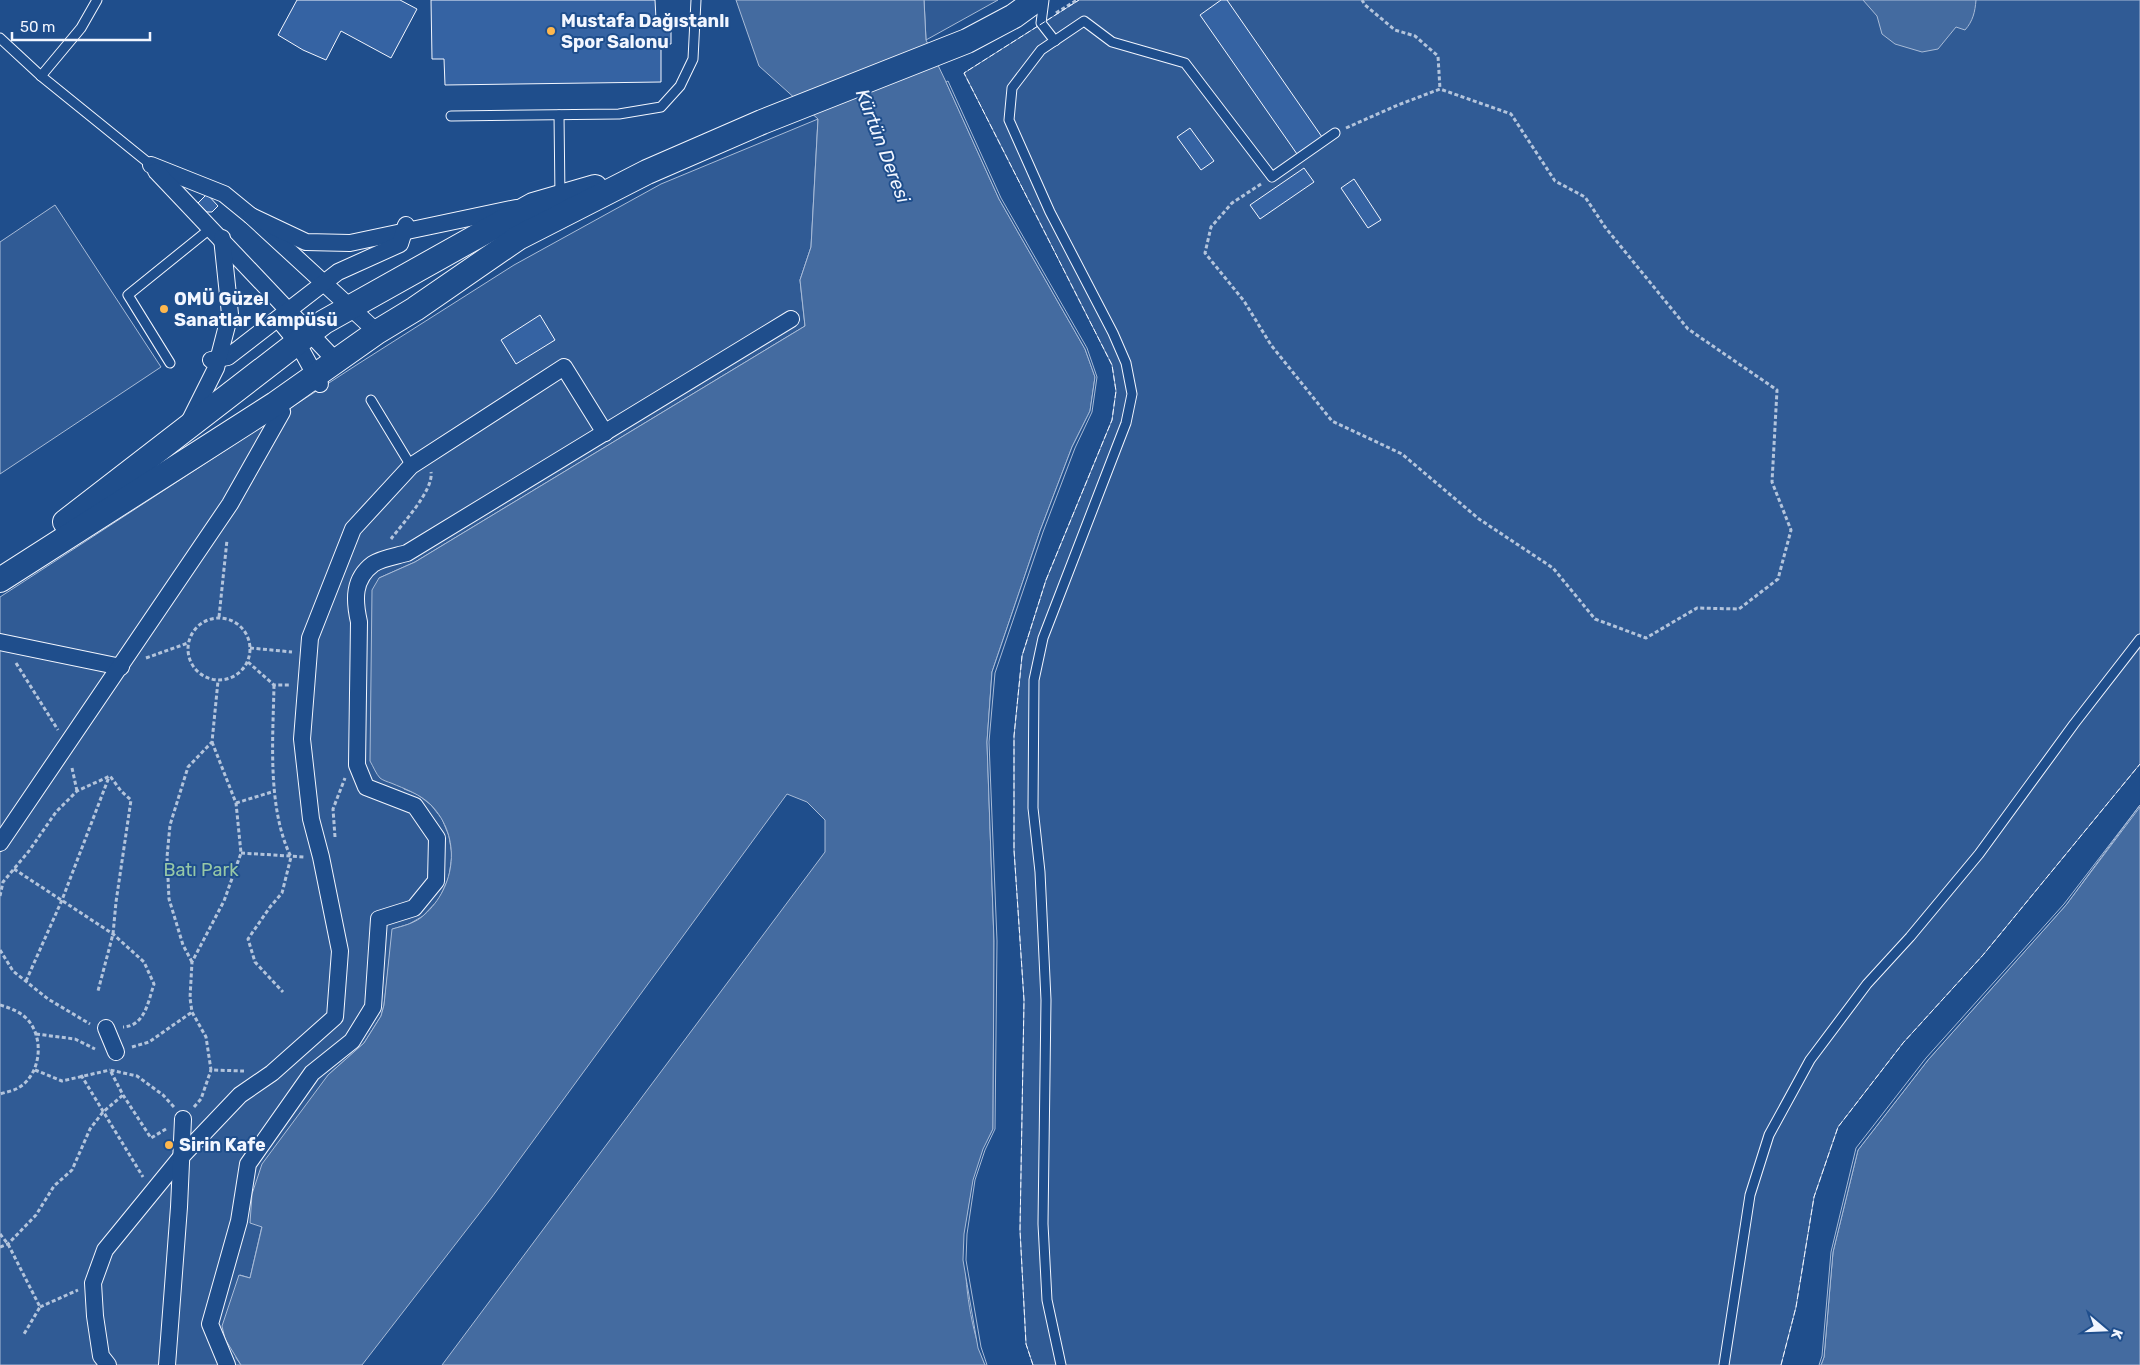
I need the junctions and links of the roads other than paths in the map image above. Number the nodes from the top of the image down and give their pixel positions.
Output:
1 (97, 0) edge
2 (696, 0) edge
3 (1036, 0) edge
4 (1044, 0) edge
5 (0, 38) edge
6 (1055, 41) junction
7 (41, 76) junction
8 (560, 114) junction
9 (451, 116) dead end
10 (1335, 133) road end
11 (151, 165) junction
12 (647, 172) junction
13 (560, 197) junction
14 (533, 205) junction
15 (251, 216) junction
16 (406, 226) junction
17 (217, 233) junction
18 (324, 283) junction
19 (351, 307) junction
20 (283, 314) junction
21 (791, 319) dead end
22 (377, 332) junction
23 (304, 338) junction
24 (215, 360) junction
25 (336, 361) junction
26 (170, 363) dead end
27 (318, 381) junction
28 (371, 400) dead end
29 (275, 404) junction
30 (184, 430) junction
31 (605, 433) junction
32 (410, 466) junction
33 (0, 572) edge
34 (0, 580) edge
35 (2140, 639) edge
36 (2, 642) edge
37 (121, 667) junction
38 (0, 843) edge
39 (106, 1028) road end
40 (110, 1054) road end
41 (184, 1119) road end
42 (181, 1157) junction
43 (108, 1365) edge
44 (167, 1365) edge
45 (227, 1365) edge
46 (1061, 1365) edge
47 (1724, 1365) edge

1 - 7 lane
2 - 8 lane
3 - 12 main road
4 - 6 lane
5 - 7 lane
6 - 10 lane
6 - 46 lane
7 - 11 lane
8 - 9 lane
8 - 13 lane
11 - 15 street
11 - 17 street
12 - 13 main road
12 - 22 main road
13 - 14 main road
14 - 16 street
14 - 19 main road
15 - 16 street
15 - 18 street
16 - 18 street
17 - 20 street
17 - 24 street
17 - 26 lane
18 - 19 street
18 - 20 street
19 - 22 street
19 - 23 main road
20 - 23 street
20 - 24 street
21 - 31 street
22 - 25 main road
23 - 25 street
23 - 27 street
23 - 30 main road
24 - 30 street
25 - 27 main road
27 - 29 main road
28 - 32 lane
29 - 34 main road
29 - 37 street
30 - 33 main road
31 - 32 street
31 - 45 street
32 - 42 street
35 - 47 lane
36 - 37 street
37 - 38 street
39 - 40 street
41 - 42 street
42 - 43 street
42 - 44 street

